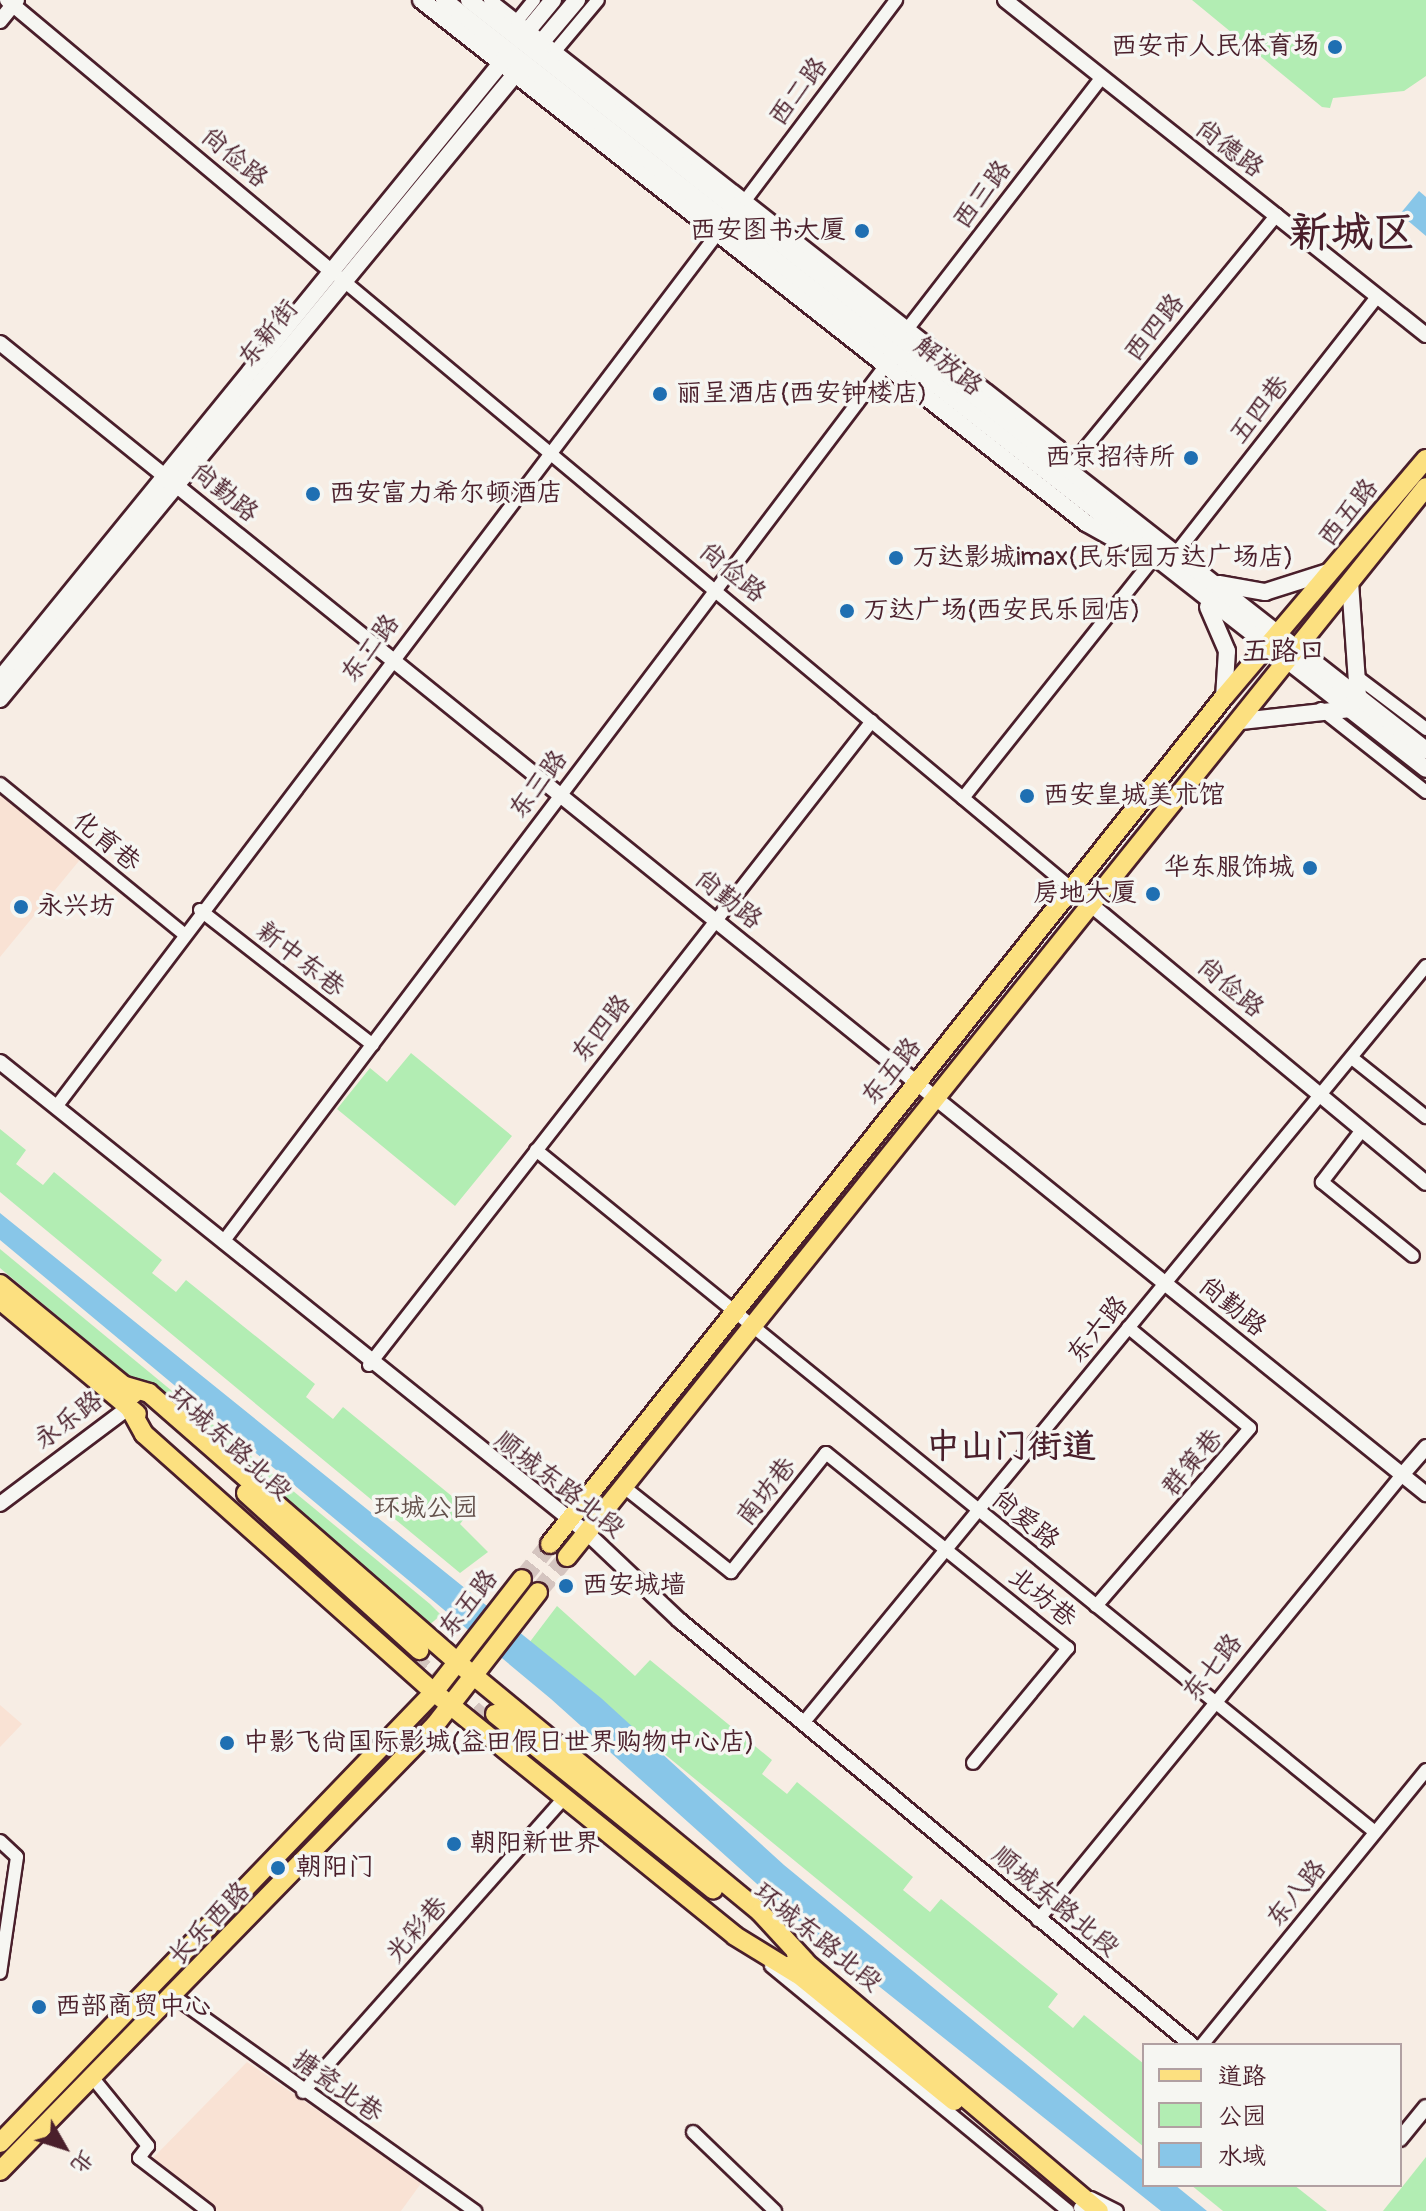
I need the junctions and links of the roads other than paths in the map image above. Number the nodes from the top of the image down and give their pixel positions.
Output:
1 (421, 0) edge
2 (444, 0) edge
3 (469, 0) edge
4 (490, 0) edge
5 (534, 0) edge
6 (553, 0) edge
7 (577, 0) edge
8 (598, 0) edge
9 (896, 0) edge
10 (1005, 0) edge
11 (13, 2) edge
12 (0, 21) edge
13 (515, 41) junction
14 (535, 56) junction
15 (1101, 78) junction
16 (732, 215) junction
17 (1277, 215) junction
18 (337, 275) junction
19 (1378, 296) junction
20 (905, 333) junction
21 (1426, 335) edge
22 (0, 343) edge
23 (889, 360) junction
24 (549, 452) junction
25 (1426, 459) edge
26 (1030, 460) junction
27 (1068, 469) junction
28 (171, 481) junction
29 (1034, 482) junction
30 (1426, 487) edge
31 (1177, 552) junction
32 (1152, 560) junction
33 (1343, 576) junction
34 (1216, 584) junction
35 (716, 591) junction
36 (1206, 602) junction
37 (1274, 642) junction
38 (1292, 656) junction
39 (391, 659) junction
40 (1356, 676) junction
41 (0, 679) edge
42 (1224, 697) junction
43 (0, 699) edge
44 (1354, 703) junction
45 (1321, 709) junction
46 (872, 721) junction
47 (1241, 721) junction
48 (1426, 729) edge
49 (1426, 750) edge
50 (1426, 769) edge
51 (0, 784) edge
52 (1426, 792) edge
53 (559, 794) junction
54 (963, 798) junction
55 (1072, 889) junction
56 (1093, 905) junction
57 (200, 910) junction
58 (716, 921) junction
59 (184, 934) junction
60 (1426, 966) edge
61 (373, 1045) junction
62 (1352, 1058) junction
63 (0, 1062) edge
64 (916, 1083) junction
65 (1321, 1095) junction
66 (936, 1099) junction
67 (56, 1107) junction
68 (1426, 1117) edge
69 (1362, 1130) junction
70 (536, 1150) junction
71 (1426, 1183) edge
72 (223, 1242) junction
73 (1413, 1256) dead end
74 (1165, 1283) junction
75 (0, 1284) edge
76 (0, 1300) edge
77 (737, 1309) junction
78 (755, 1324) junction
79 (1128, 1327) junction
80 (369, 1365) junction
81 (125, 1386) junction
82 (129, 1407) junction
83 (1426, 1447) edge
84 (1402, 1475) junction
85 (624, 1487) junction
86 (1426, 1494) edge
87 (0, 1504) edge
88 (977, 1510) junction
89 (568, 1524) junction
90 (587, 1533) junction
91 (550, 1544) tunnel mouth
92 (946, 1548) junction
93 (567, 1557) tunnel mouth
94 (516, 1586) tunnel mouth
95 (538, 1592) tunnel mouth
96 (1096, 1606) junction
97 (462, 1654) junction
98 (479, 1667) junction
99 (434, 1692) junction
100 (1215, 1703) junction
101 (452, 1707) junction
102 (491, 1718) tunnel mouth
103 (804, 1722) junction
104 (973, 1763) dead end
105 (1426, 1770) edge
106 (564, 1798) junction
107 (1375, 1832) junction
108 (0, 1841) edge
109 (1038, 1920) junction
110 (735, 1936) junction
111 (801, 1967) junction
112 (0, 1973) edge
113 (175, 1997) junction
114 (1190, 2043) edge
115 (1204, 2043) edge
116 (92, 2077) junction
117 (303, 2092) junction
118 (1426, 2107) edge
119 (693, 2132) dead end
120 (1402, 2137) edge
121 (0, 2143) edge
122 (0, 2171) edge
123 (1082, 2208) edge
124 (208, 2211) edge
125 (475, 2211) edge
126 (775, 2211) edge
127 (1117, 2211) edge

1 - 13 main road
2 - 13 main road, 解放路
3 - 13 main road, 解放路
4 - 13 street
5 - 13 street
6 - 13 main road, 东新街
7 - 14 main road, 东新街
8 - 14 street
9 - 16 street, 西二路
10 - 15 street, 尚德路
11 - 12 street
11 - 18 street, 尚俭路
13 - 14 main road, 解放路
13 - 14 main road
13 - 18 main road, 东新街
14 - 16 main road, 解放路
14 - 16 main road
14 - 18 main road, 东新街
15 - 17 street, 尚德路
15 - 20 street, 西三路
16 - 20 main road, 解放路
16 - 23 main road, 解放路
16 - 24 street, 东二路
17 - 19 street, 尚德路
17 - 27 street, 西四路
18 - 24 street, 尚俭路
18 - 28 main road, 东新街
19 - 21 street, 尚德路
19 - 31 street, 五四巷
20 - 27 main road, 解放路
22 - 28 street, 尚勤路
23 - 26 main road, 解放路
23 - 29 main road
23 - 35 street, 东三路
24 - 35 street, 尚俭路
24 - 39 street, 东二路
25 - 33 main road, 西五路
26 - 29 main road
26 - 32 main road, 解放路
27 - 31 main road, 解放路
28 - 39 street, 尚勤路
28 - 41 main road, 东新街
28 - 43 main road, 东新街
29 - 32 main road
30 - 33 main road, 西五路
31 - 34 main road, 解放路
32 - 36 main road, 解放路
32 - 54 street
33 - 34 main road
33 - 37 main road, 西五路
33 - 38 main road, 西五路
33 - 40 main road
34 - 37 main road, 解放路
35 - 46 street, 尚俭路
35 - 53 street, 东三路
36 - 37 main road, 解放路
36 - 42 main road
37 - 38 main road, 解放路
37 - 42 main road, 东五路
38 - 44 main road, 解放路
38 - 47 main road, 东五路
39 - 53 street, 尚勤路
39 - 57 street, 东二路
40 - 44 main road
40 - 48 street
42 - 55 main road, 东五路
44 - 45 main road
44 - 49 main road, 解放路
44 - 50 main road, 解放路
45 - 47 main road
45 - 52 street
46 - 54 street, 尚俭路
46 - 58 street, 东四路
47 - 56 main road, 东五路
51 - 59 street, 化育巷
53 - 58 street, 尚勤路
53 - 61 street, 东三路
54 - 55 street, 尚俭路
55 - 56 street, 尚俭路
55 - 64 main road, 东五路
56 - 65 street, 尚俭路
56 - 66 main road, 东五路
57 - 59 street, 东二路
57 - 61 street, 新中东巷
58 - 64 street, 尚勤路
58 - 70 street, 东四路
59 - 67 street, 东二路
60 - 62 street, 东六路
61 - 72 street, 东三路
62 - 65 street, 东六路
62 - 68 street
63 - 67 street, 顺城东路北段
64 - 66 street, 尚勤路
64 - 77 main road, 东五路
65 - 69 street, 尚俭路
65 - 74 street, 东六路
66 - 74 street, 尚勤路
66 - 78 main road, 东五路
67 - 72 street, 顺城东路北段
69 - 71 street, 尚俭路
69 - 73 street
70 - 77 street, 尚爱路
70 - 80 street, 东四路
72 - 80 street, 顺城东路北段
74 - 79 street, 东六路
74 - 84 street, 尚勤路
75 - 81 main road, 环城东路北段
76 - 82 main road, 环城东路北段
77 - 78 street, 尚爱路
77 - 89 main road, 东五路
78 - 85 main road, 东五路
78 - 88 street, 尚爱路
79 - 88 street, 东六路
79 - 96 street, 群策巷
80 - 89 street, 顺城东路北段
81 - 82 main road, 环城东路北段
81 - 97 main road
82 - 87 street, 永乐路
82 - 99 main road
83 - 84 street, 东七路
84 - 86 street, 尚勤路
84 - 100 street, 东七路
85 - 90 main road, 东五路
85 - 92 street, 南坊巷
88 - 92 street, 东六路
88 - 96 street, 尚爱路
89 - 90 street, 顺城东路北段
89 - 91 main road, 东五路
90 - 93 main road, 东五路
90 - 103 street, 顺城东路北段
92 - 103 street, 东六路
92 - 104 street, 北坊巷
94 - 97 main road, 东五路
95 - 98 main road, 东五路
96 - 100 street, 尚爱路
97 - 98 main road
97 - 99 main road, 东五路
98 - 101 main road, 东五路
98 - 111 main road
99 - 101 main road
99 - 121 main road, 长乐西路
100 - 107 street, 尚爱路
100 - 109 street, 东七路
101 - 106 main road
101 - 113 main road, 长乐西路
102 - 111 main road, 环城东路北段
103 - 109 street, 顺城东路北段
105 - 107 street, 东八路
106 - 110 main road
106 - 117 street, 光彩巷
107 - 115 street, 东八路
108 - 112 street
109 - 114 street, 顺城东路北段
110 - 111 main road
110 - 123 street
111 - 123 main road, 环城东路北段
113 - 116 main road, 长乐西路
113 - 117 street, 搪瓷北巷
116 - 122 main road, 长乐西路
116 - 124 street
117 - 125 street, 搪瓷北巷
118 - 120 street
119 - 126 street
123 - 127 street

